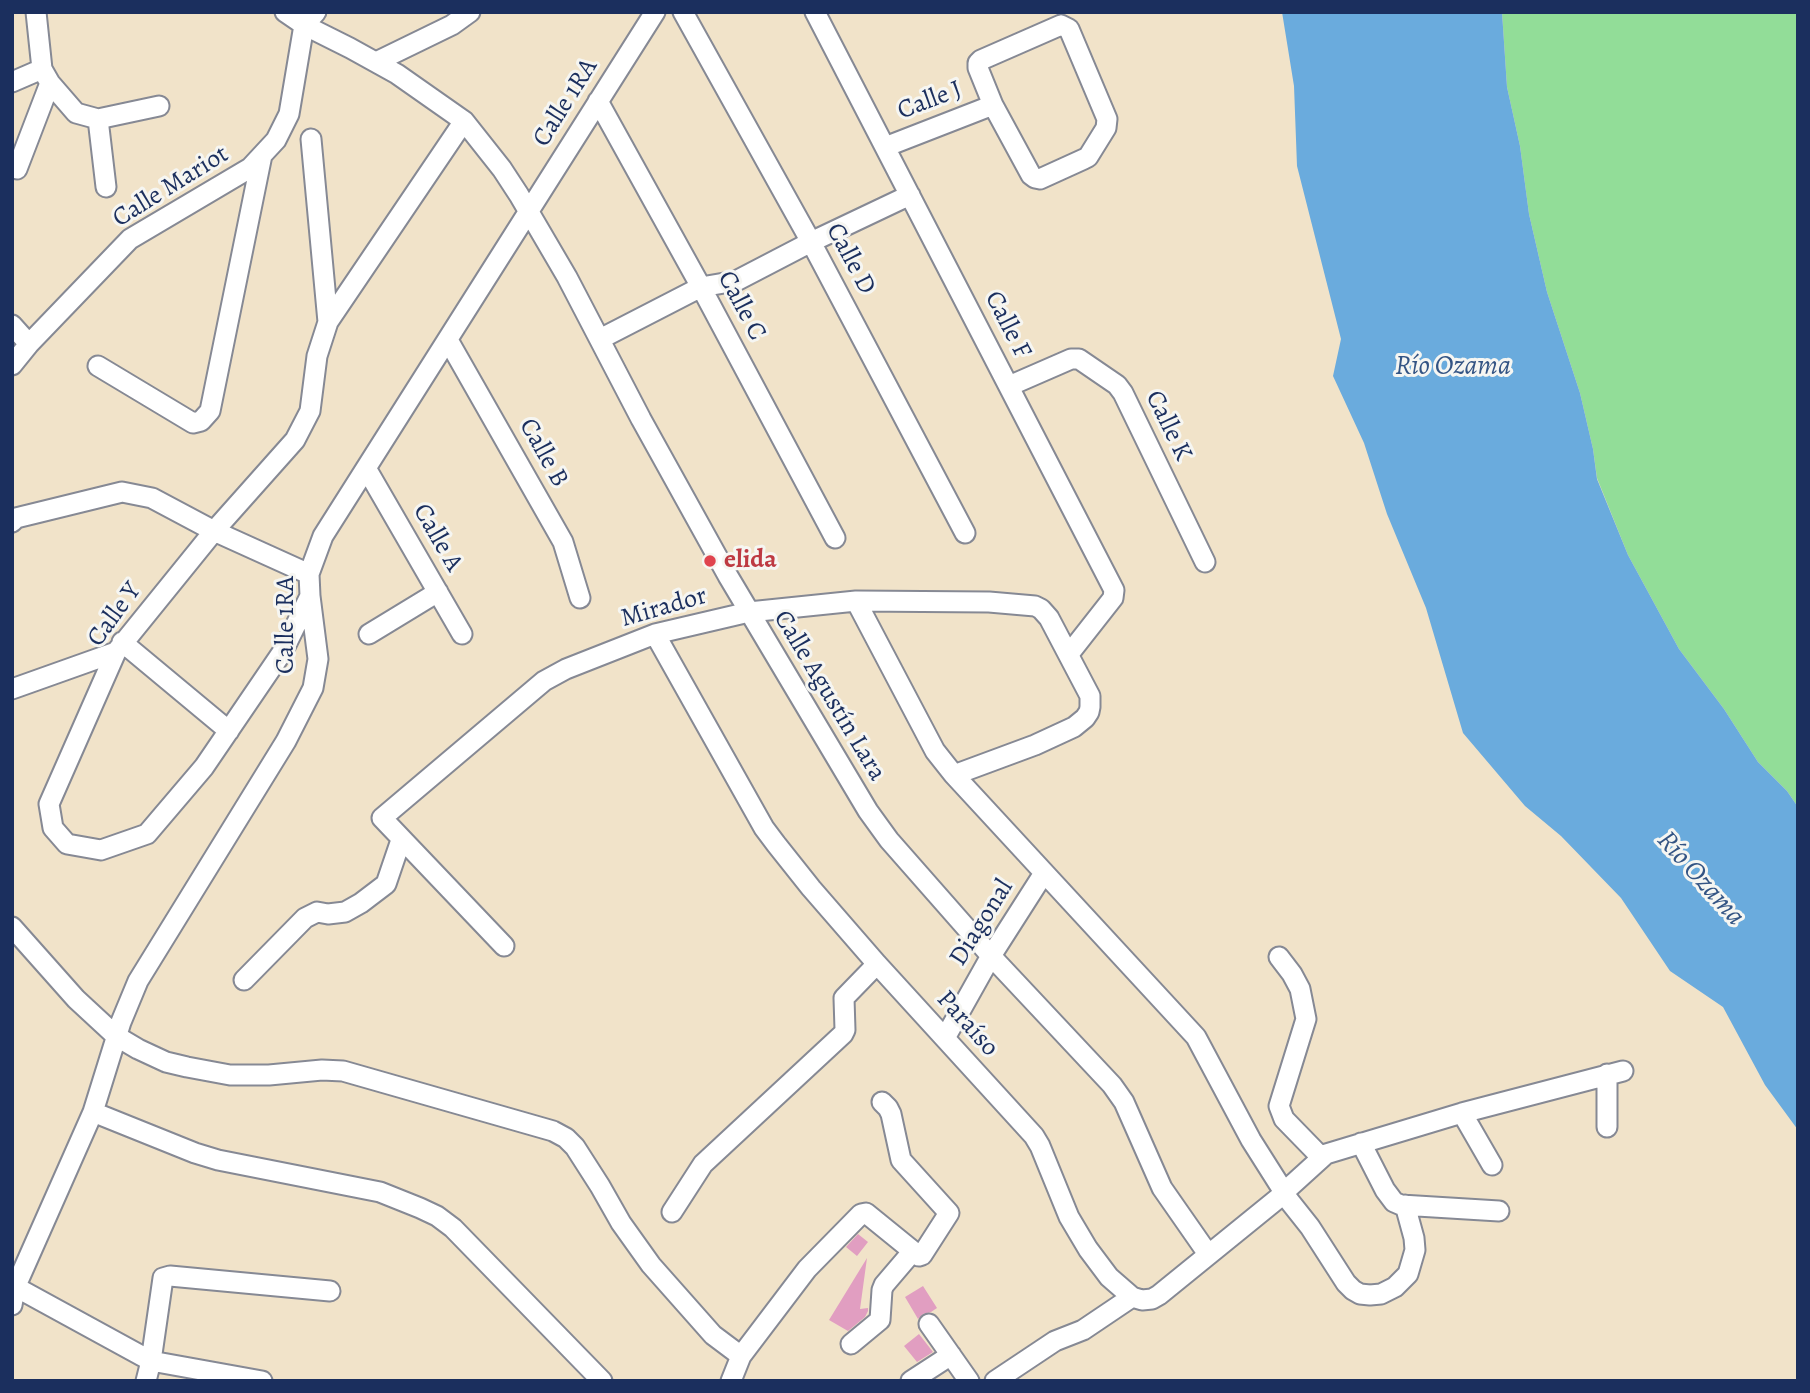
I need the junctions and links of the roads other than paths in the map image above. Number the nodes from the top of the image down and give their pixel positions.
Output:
1 (36, 12) edge
2 (285, 12) edge
3 (470, 12) edge
4 (655, 12) edge
5 (683, 12) edge
6 (818, 13) edge
7 (310, 19) edge
8 (376, 62) junction
9 (46, 76) junction
10 (12, 82) edge
11 (598, 101) junction
12 (993, 105) junction
13 (159, 106) dead end
14 (97, 119) junction
15 (464, 121) junction
16 (311, 139) dead end
17 (885, 147) junction
18 (262, 154) junction
19 (17, 169) dead end
20 (106, 187) dead end
21 (910, 195) junction
22 (529, 212) junction
23 (811, 242) junction
24 (701, 287) junction
25 (328, 322) junction
26 (12, 325) edge
27 (600, 339) junction
28 (448, 340) junction
29 (29, 344) junction
30 (12, 365) edge
31 (98, 366) dead end
32 (1009, 386) junction
33 (366, 468) junction
34 (12, 522) edge
35 (214, 531) junction
36 (965, 533) dead end
37 (835, 538) dead end
38 (1205, 562) dead end
39 (309, 574) junction
40 (438, 592) junction
41 (310, 596) junction
42 (580, 598) dead end
43 (856, 601) junction
44 (749, 612) junction
45 (369, 634) dead end
46 (462, 634) dead end
47 (655, 634) junction
48 (119, 647) junction
49 (1069, 654) junction
50 (12, 689) edge
51 (229, 731) junction
52 (954, 775) junction
53 (401, 839) junction
54 (1044, 873) junction
55 (12, 926) edge
56 (504, 946) dead end
57 (991, 956) junction
58 (1279, 957) dead end
59 (877, 964) junction
60 (244, 981) dead end
61 (117, 1036) junction
62 (945, 1038) junction
63 (882, 1101) dead end
64 (93, 1112) junction
65 (1462, 1113) junction
66 (1607, 1127) dead end
67 (1361, 1143) junction
68 (1321, 1157) junction
69 (1492, 1166) dead end
70 (1282, 1194) junction
71 (1405, 1205) junction
72 (1499, 1211) dead end
73 (672, 1212) dead end
74 (913, 1251) junction
75 (1208, 1254) junction
76 (330, 1291) dead end
77 (13, 1292) edge
78 (1132, 1297) junction
79 (929, 1324) dead end
80 (850, 1344) dead end
81 (951, 1355) junction
82 (741, 1356) junction
83 (151, 1361) junction
84 (225, 1378) edge
85 (146, 1381) edge
86 (262, 1381) edge
87 (602, 1381) edge
88 (731, 1381) edge
89 (911, 1381) edge
90 (969, 1381) edge
91 (995, 1381) edge

1 - 9 street
2 - 7 street, Calle Agustín Lara
3 - 8 street
4 - 11 street, Calle 1RA
5 - 23 street, Calle D
6 - 17 street, Calle F
7 - 8 street, Calle Agustín Lara
7 - 18 street, Calle Mariot
8 - 15 street, Calle Agustín Lara
9 - 10 street
9 - 14 street
9 - 19 street
11 - 22 street, Calle 1RA
11 - 24 street, Calle C
12 - 12 street
12 - 17 street, Calle J
13 - 14 street
14 - 20 street
15 - 22 street, Calle Agustín Lara
15 - 25 street, Calle Y
16 - 25 street
17 - 21 street, Calle F
18 - 29 street, Calle Mariot
18 - 31 street
21 - 23 street
21 - 32 street, Calle F
22 - 27 street, Calle Agustín Lara
22 - 28 street, Calle 1RA
23 - 24 street
23 - 36 street, Calle D
24 - 27 street
24 - 37 street, Calle C
25 - 35 street, Calle Y
26 - 29 street
27 - 44 street, Calle Agustín Lara
28 - 33 street, Calle 1RA
28 - 42 street, Calle B
29 - 30 street, Calle Mariot
32 - 38 street, Calle K
32 - 49 street, Calle F
33 - 39 street, Calle 1RA
33 - 40 street, Calle A
34 - 35 street
35 - 39 street
35 - 48 street, Calle Y
39 - 41 street, Calle 1RA
40 - 45 street
40 - 46 street, Calle A
41 - 51 street, Calle Y
41 - 61 street, Calle 1RA
43 - 44 street, Mirador
43 - 49 street, Mirador
43 - 52 street
44 - 47 street, Mirador
44 - 57 street, Calle Agustín Lara
47 - 53 street, Mirador
47 - 59 street, Paraíso
48 - 50 street
48 - 51 street
48 - 51 street, Calle Y
49 - 52 street, Mirador
52 - 54 street
53 - 56 street
53 - 60 street
54 - 57 street, Diagonal
54 - 70 street
55 - 61 street
57 - 62 street, Diagonal
57 - 75 street, Calle Agustín Lara
58 - 68 street
59 - 62 street, Paraíso
59 - 73 street
61 - 64 street, Calle 1RA
61 - 82 street
62 - 78 street, Paraíso
63 - 74 street
64 - 77 street, Calle 1RA
64 - 87 street
65 - 66 street
65 - 67 street
65 - 69 street
67 - 68 street
67 - 71 street
68 - 70 street
70 - 71 street
70 - 75 street
71 - 72 street
74 - 80 street
74 - 82 street
75 - 78 street
76 - 83 street
77 - 83 street
78 - 91 street
79 - 81 street
81 - 89 street
81 - 90 street
82 - 88 street
83 - 84 street
83 - 85 street
84 - 86 street

